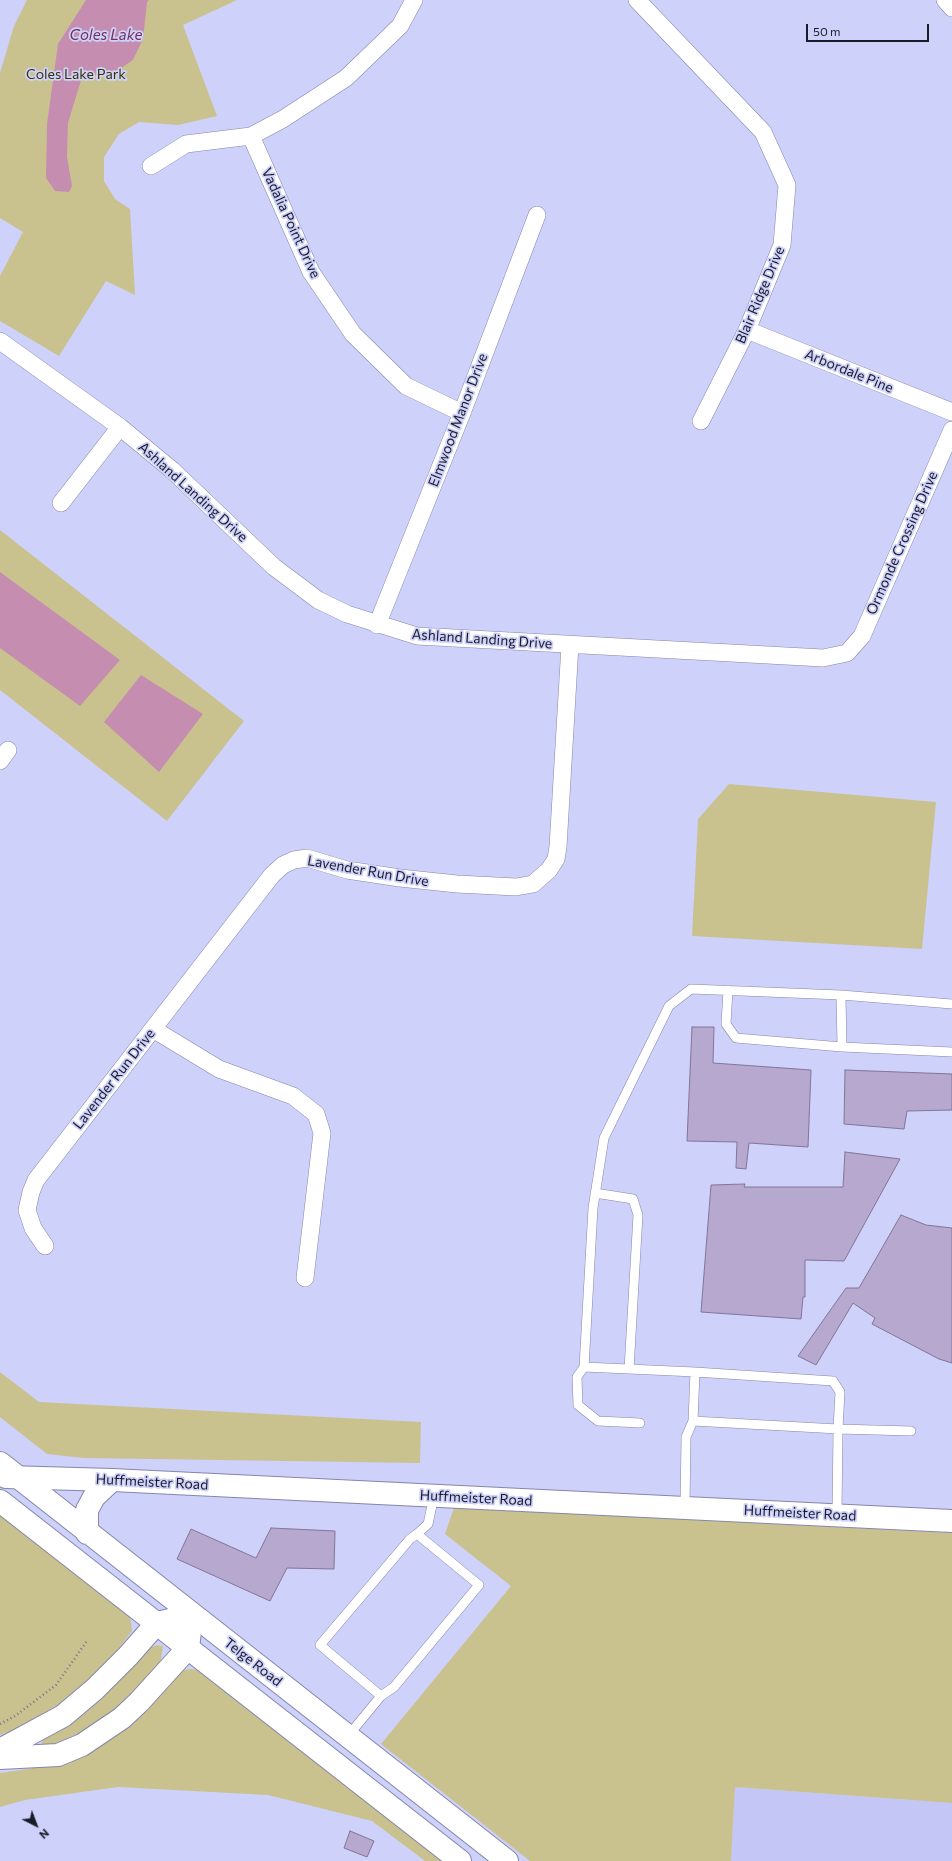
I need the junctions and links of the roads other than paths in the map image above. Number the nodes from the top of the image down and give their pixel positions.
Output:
1 (414, 0) edge
2 (637, 0) edge
3 (945, 0) edge
4 (952, 8) edge
5 (251, 136) junction
6 (151, 166) dead end
7 (537, 215) dead end
8 (747, 330) junction
9 (0, 341) edge
10 (952, 412) edge
11 (462, 413) junction
12 (701, 421) dead end
13 (120, 427) junction
14 (952, 430) edge
15 (61, 503) dead end
16 (376, 625) junction
17 (570, 645) junction
18 (847, 653) joint
19 (728, 990) junction
20 (841, 995) junction
21 (952, 1004) edge
22 (153, 1029) junction
23 (842, 1047) junction
24 (952, 1052) edge
25 (595, 1193) junction
26 (45, 1246) dead end
27 (305, 1278) dead end
28 (584, 1366) junction
29 (629, 1369) junction
30 (695, 1372) junction
31 (693, 1421) junction
32 (640, 1423) dead end
33 (838, 1430) junction
34 (911, 1431) dead end
35 (5, 1472) edge
36 (112, 1480) junction
37 (434, 1496) junction
38 (0, 1501) edge
39 (685, 1508) junction
40 (836, 1515) junction
41 (952, 1521) edge
42 (87, 1533) junction
43 (417, 1534) junction
44 (192, 1615) junction
45 (157, 1623) junction
46 (188, 1648) junction
47 (380, 1696) junction
48 (348, 1736) junction
49 (0, 1750) edge
50 (0, 1758) edge
51 (460, 1861) edge
52 (507, 1861) edge

1 - 5 street
2 - 8 street, Blair Ridge Drive
3 - 4 street
5 - 6 street
5 - 11 street, Vadalia Point Drive
7 - 11 street, Elmwood Manor Drive
8 - 10 street, Arbordale Pine
8 - 12 street, Blair Ridge Drive
9 - 13 street, Ashland Landing Drive
11 - 16 street, Elmwood Manor Drive
13 - 15 street
13 - 16 street, Ashland Landing Drive
14 - 18 street, Ormonde Crossing Drive
16 - 17 street, Ashland Landing Drive
17 - 18 street, Ashland Landing Drive
17 - 22 street, Lavender Run Drive
19 - 20 lane
19 - 23 lane
19 - 25 lane
20 - 21 lane
20 - 23 lane
22 - 26 street, Lavender Run Drive
22 - 27 street
23 - 24 lane
25 - 28 lane
25 - 29 lane
28 - 29 lane
28 - 32 lane
29 - 30 lane
30 - 31 lane
30 - 33 lane
31 - 33 lane
31 - 39 lane
33 - 34 lane
33 - 40 lane
35 - 36 street, Huffmeister Road
35 - 42 street, Telge Road
36 - 37 street, Huffmeister Road
36 - 42 street
37 - 39 street, Huffmeister Road
37 - 43 lane
38 - 45 street, Telge Road
39 - 40 street, Huffmeister Road
40 - 41 street, Huffmeister Road
42 - 44 street, Telge Road
43 - 47 lane
43 - 47 lane
44 - 45 street
44 - 46 street
44 - 48 street, Telge Road
45 - 46 street, Telge Road
45 - 49 street
46 - 50 street
46 - 51 street, Telge Road
47 - 48 lane
48 - 52 street, Telge Road

